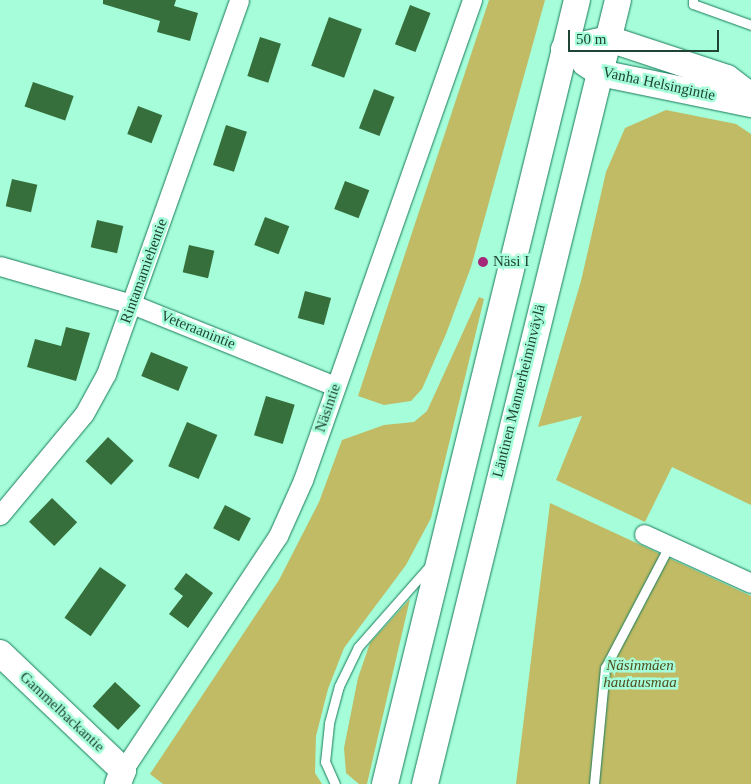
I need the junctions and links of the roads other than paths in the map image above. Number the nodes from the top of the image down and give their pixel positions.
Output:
1 (239, 0) edge
2 (577, 0) edge
3 (618, 0) edge
4 (694, 0) edge
5 (469, 1) edge
6 (751, 26) edge
7 (609, 39) junction
8 (564, 49) junction
9 (600, 73) junction
10 (751, 96) edge
11 (751, 104) edge
12 (0, 266) edge
13 (132, 304) junction
14 (336, 386) junction
15 (0, 515) edge
16 (644, 534) dead end
17 (669, 546) junction
18 (439, 556) junction
19 (751, 583) edge
20 (0, 653) edge
21 (120, 777) edge
22 (335, 784) edge
23 (385, 784) edge
24 (425, 784) edge
25 (594, 784) edge

1 - 13 street, Rintamamiehentie
2 - 8 main road
3 - 7 main road, Läntinen Mannerheiminväylä
4 - 6 lane
5 - 14 street, Näsintie
7 - 8 main road
7 - 9 main road, Läntinen Mannerheiminväylä
7 - 10 main road, Vanha Helsingintie
8 - 9 main road, Vanha Helsingintie
8 - 18 main road
9 - 11 main road, Vanha Helsingintie
9 - 24 main road, Läntinen Mannerheiminväylä
12 - 13 street, Veteraanintie
13 - 14 street, Veteraanintie
13 - 15 street, Rintamamiehentie
14 - 21 street, Näsintie
16 - 17 street
17 - 19 street
17 - 25 lane
18 - 22 lane
18 - 23 main road
20 - 21 main road, Gammelbackantie

